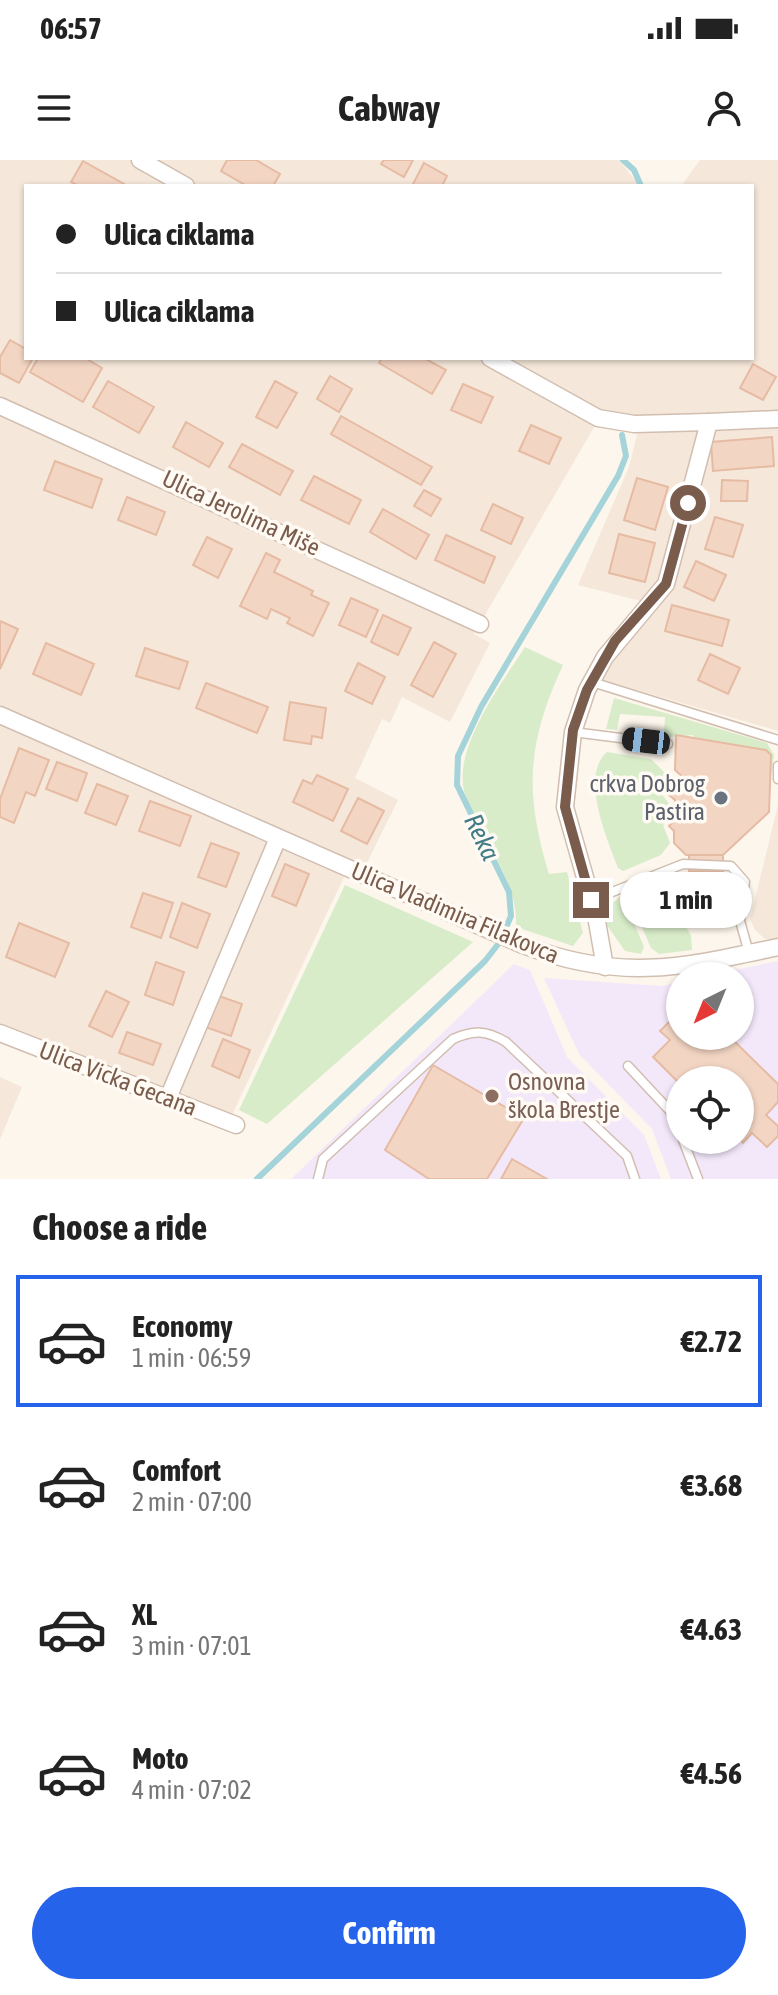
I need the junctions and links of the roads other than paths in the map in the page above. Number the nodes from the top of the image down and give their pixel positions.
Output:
1 (140, 160) edge
2 (182, 184) edge
3 (494, 360) edge
4 (0, 406) edge
5 (778, 419) edge
6 (709, 422) junction
7 (480, 624) dead end
8 (591, 682) junction
9 (0, 715) edge
10 (573, 732) junction
11 (778, 740) edge
12 (668, 744) dead end
13 (778, 766) edge
14 (778, 779) edge
15 (278, 838) junction
16 (591, 900) junction
17 (778, 947) edge
18 (749, 953) junction
19 (605, 967) junction
20 (0, 1033) edge
21 (628, 1066) dead end
22 (168, 1098) junction
23 (666, 1107) edge
24 (236, 1125) dead end
25 (688, 1154) edge
26 (318, 1179) edge
27 (635, 1179) edge
28 (698, 1179) edge

1 - 2 street
3 - 6 street
4 - 7 street, Ulica Jerolima Miše
5 - 6 street
6 - 8 street
8 - 10 street
8 - 11 lane
9 - 15 street, Ulica Vladimira Filakovca
10 - 12 lane
10 - 16 street
13 - 14 lane
15 - 19 street, Ulica Vladimira Filakovca
15 - 22 street
16 - 18 lane
16 - 19 street
17 - 18 street, Ulica Vladimira Filakovca
18 - 19 street, Ulica Vladimira Filakovca
20 - 22 street, Ulica Vicka Gecana
21 - 23 lane
22 - 24 street, Ulica Vicka Gecana
25 - 28 lane
26 - 27 lane

